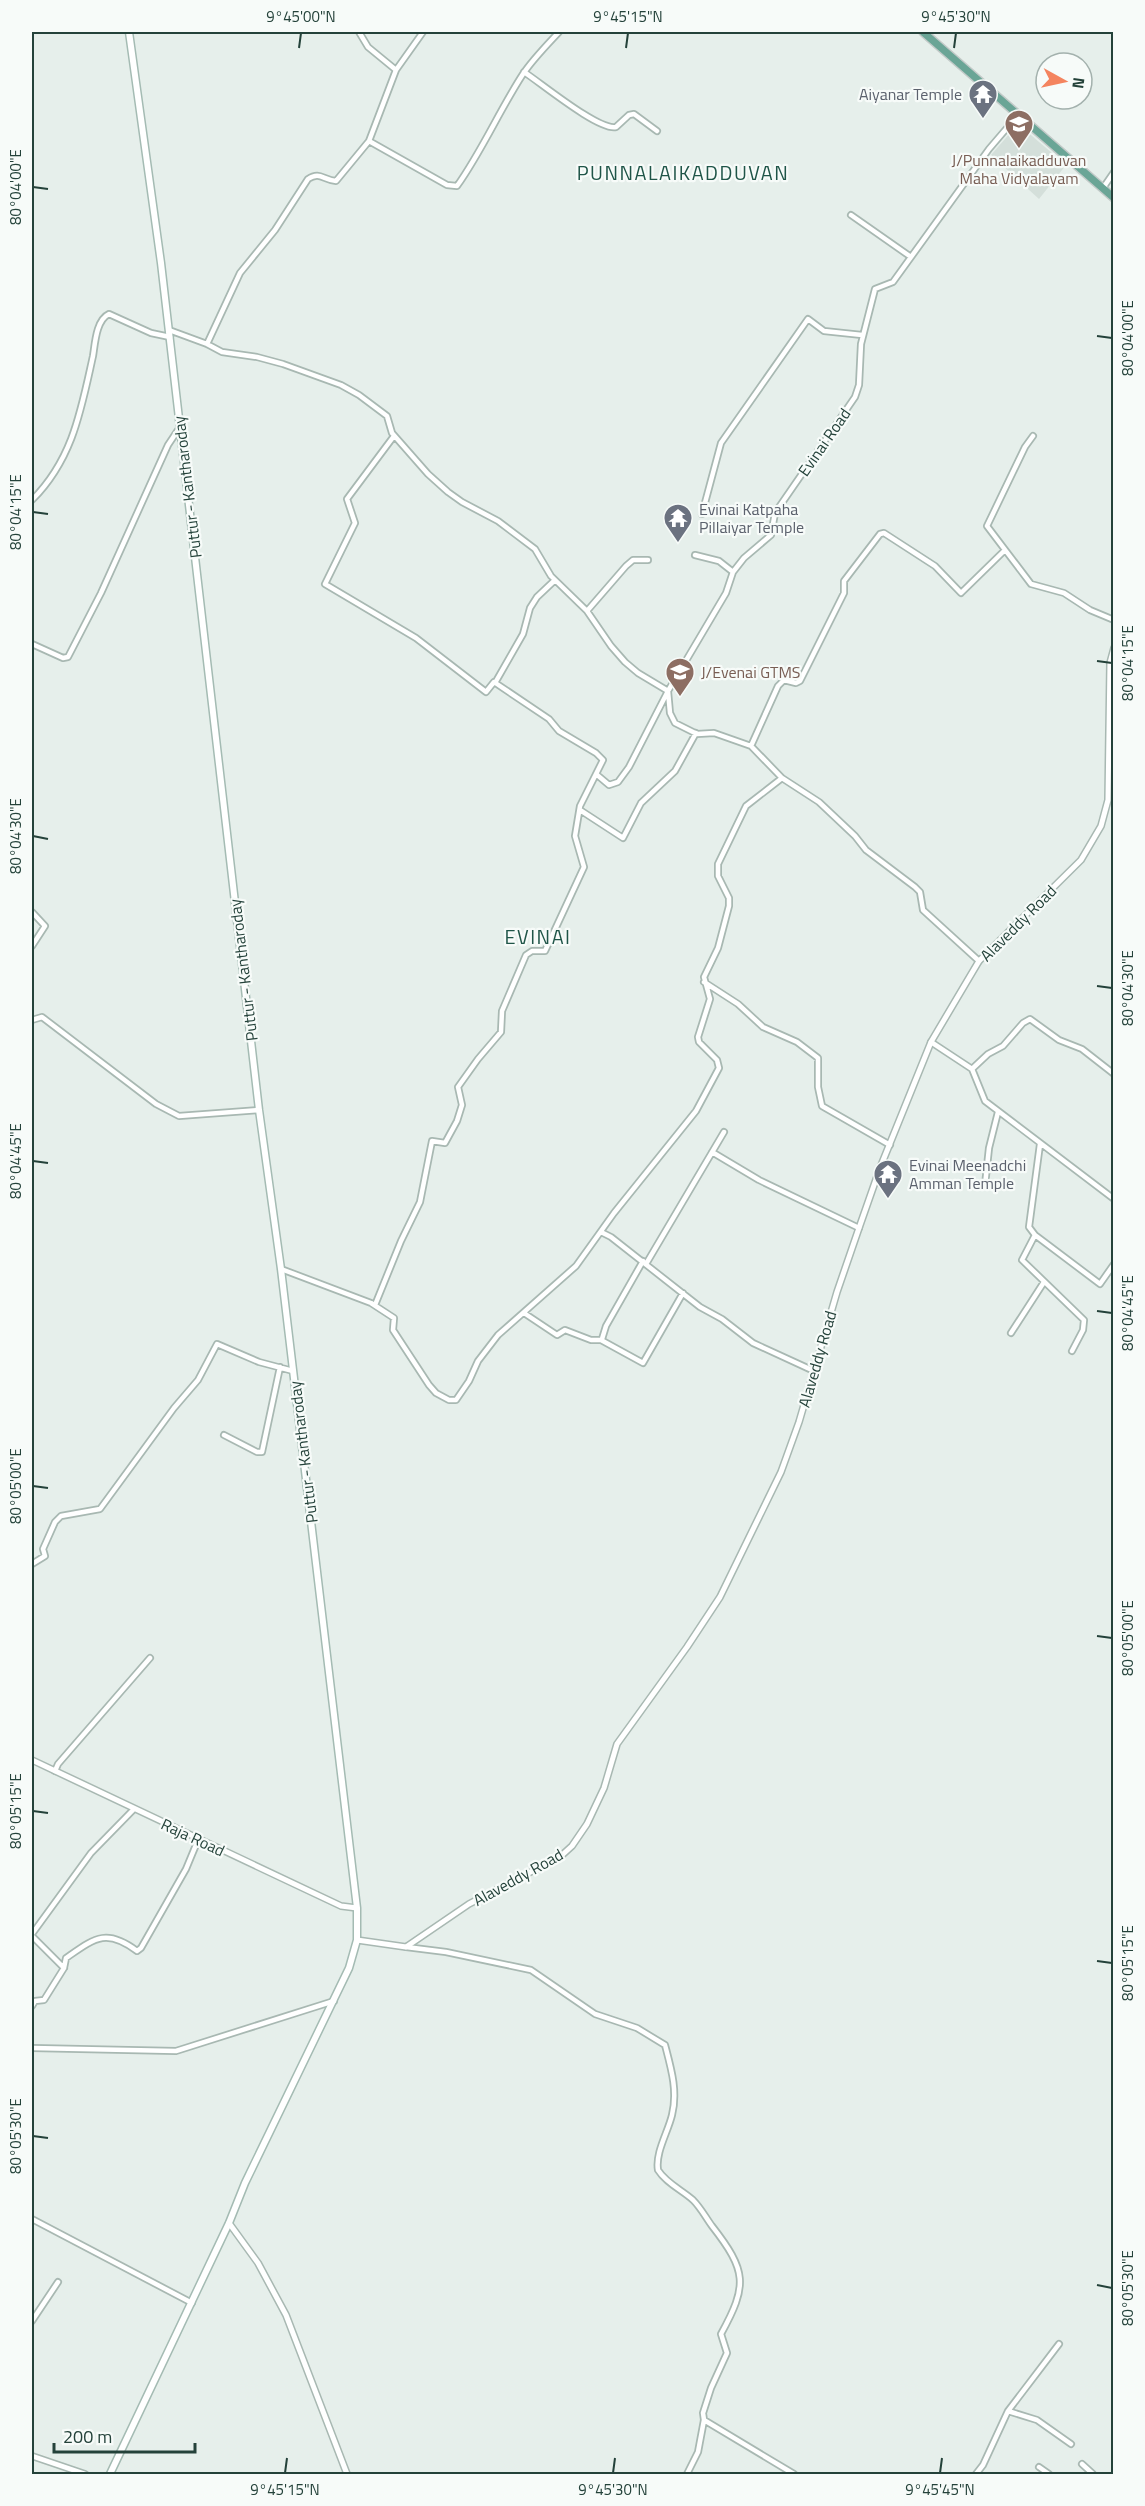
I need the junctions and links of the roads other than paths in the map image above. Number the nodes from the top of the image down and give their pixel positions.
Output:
1 (129, 32) edge
2 (359, 32) edge
3 (423, 32) edge
4 (559, 32) edge
5 (923, 32) edge
6 (396, 69) junction
7 (524, 72) junction
8 (1018, 114) junction
9 (657, 131) dead end
10 (369, 141) junction
11 (1113, 172) edge
12 (1102, 188) junction
13 (1113, 198) edge
14 (851, 215) dead end
15 (911, 257) junction
16 (169, 330) junction
17 (862, 335) junction
18 (170, 337) junction
19 (207, 344) junction
20 (180, 427) junction
21 (394, 436) junction
22 (1033, 436) dead end
23 (32, 500) edge
24 (702, 514) dead end
25 (1005, 550) junction
26 (695, 555) dead end
27 (648, 560) dead end
28 (733, 572) junction
29 (555, 580) junction
30 (587, 611) junction
31 (1113, 620) edge
32 (32, 644) edge
33 (1113, 648) edge
34 (495, 683) junction
35 (668, 691) junction
36 (696, 733) junction
37 (751, 746) junction
38 (596, 774) junction
39 (782, 778) junction
40 (580, 810) junction
41 (32, 912) edge
42 (32, 946) edge
43 (979, 961) junction
44 (704, 982) junction
45 (32, 1020) edge
46 (931, 1042) junction
47 (972, 1069) junction
48 (1113, 1074) edge
49 (259, 1110) junction
50 (998, 1112) junction
51 (724, 1132) dead end
52 (1040, 1144) junction
53 (890, 1145) junction
54 (711, 1152) junction
55 (985, 1185) dead end
56 (1113, 1199) edge
57 (859, 1228) junction
58 (601, 1232) junction
59 (1035, 1235) junction
60 (644, 1263) junction
61 (1113, 1264) edge
62 (280, 1269) junction
63 (1044, 1282) junction
64 (683, 1293) junction
65 (375, 1305) junction
66 (524, 1313) junction
67 (1011, 1333) dead end
68 (602, 1339) dead end
69 (1072, 1351) dead end
70 (280, 1368) junction
71 (293, 1371) junction
72 (814, 1371) junction
73 (224, 1435) dead end
74 (32, 1564) edge
75 (150, 1658) dead end
76 (32, 1760) edge
77 (54, 1771) junction
78 (134, 1809) junction
79 (198, 1839) junction
80 (357, 1908) junction
81 (32, 1935) edge
82 (357, 1940) junction
83 (406, 1947) junction
84 (64, 1968) junction
85 (33, 1999) edge
86 (334, 2001) junction
87 (32, 2006) edge
88 (32, 2048) edge
89 (32, 2219) edge
90 (230, 2223) junction
91 (58, 2282) dead end
92 (192, 2303) junction
93 (32, 2321) edge
94 (1059, 2344) dead end
95 (1008, 2411) junction
96 (704, 2420) junction
97 (1071, 2444) dead end
98 (32, 2456) edge
99 (1082, 2464) dead end
100 (1039, 2467) dead end
101 (1088, 2470) junction
102 (85, 2475) edge
103 (110, 2475) edge
104 (347, 2475) edge
105 (687, 2475) edge
106 (794, 2475) edge
107 (976, 2475) edge
108 (1049, 2475) edge
109 (1084, 2475) edge
110 (1093, 2475) edge

1 - 16 main road, Puttur - Kantharoday
2 - 6 street
3 - 6 street
4 - 7 street
5 - 8 main road
6 - 10 street
7 - 9 street
7 - 10 street
8 - 12 main road
8 - 15 street, Evinai Road
10 - 19 street
11 - 12 street
12 - 13 main road
14 - 15 street
15 - 17 street, Evinai Road
16 - 18 main road, Puttur - Kantharoday
16 - 19 street
17 - 24 street
17 - 28 street, Evinai Road
18 - 20 main road, Puttur - Kantharoday
18 - 23 street
19 - 21 street
20 - 32 street
20 - 49 main road, Puttur - Kantharoday
21 - 29 street
21 - 34 street
22 - 25 street
25 - 31 street
25 - 37 street
26 - 28 street
27 - 30 street
28 - 35 street, Evinai Road
29 - 30 street
29 - 34 street
30 - 35 street
33 - 43 street, Alaveddy Road
34 - 38 street
35 - 36 street
35 - 38 street, Evinai Road
36 - 37 street
36 - 40 street
37 - 39 street
38 - 40 street
39 - 43 street
39 - 44 street
40 - 65 street
41 - 42 street
43 - 46 street, Alaveddy Road
44 - 53 street
44 - 58 street
45 - 49 street
46 - 47 street
46 - 53 street, Alaveddy Road
47 - 48 street
47 - 50 street
49 - 62 main road, Puttur - Kantharoday
50 - 52 street
50 - 55 street
51 - 54 street
52 - 56 street
52 - 59 street
53 - 57 street, Alaveddy Road
54 - 57 street
54 - 60 street
57 - 72 street, Alaveddy Road
58 - 60 street
58 - 66 street
59 - 61 street
59 - 63 street
60 - 64 street
60 - 68 street
62 - 65 street
62 - 71 main road, Puttur - Kantharoday
63 - 67 street
63 - 69 street
64 - 66 street
64 - 72 street
65 - 66 street
70 - 71 street
70 - 73 street
70 - 74 street
71 - 80 main road, Puttur - Kantharoday
72 - 83 street, Alaveddy Road
75 - 77 street
76 - 77 street, Raja Road
77 - 78 street, Raja Road
78 - 79 street, Raja Road
78 - 81 street
79 - 80 street, Raja Road
79 - 84 street
80 - 82 main road, Puttur - Kantharoday
81 - 84 street
82 - 83 street
82 - 86 main road, Puttur - Kantharoday
83 - 96 street
84 - 85 street
85 - 87 street
86 - 88 street
86 - 90 main road, Puttur - Kantharoday
89 - 92 street
90 - 92 main road, Puttur - Kantharoday
90 - 104 street
91 - 93 street
92 - 103 main road, Puttur - Kantharoday
94 - 95 street
95 - 97 street
95 - 107 street
96 - 105 street
96 - 106 street
98 - 102 street
99 - 101 street
100 - 108 street
101 - 109 street
101 - 110 street

